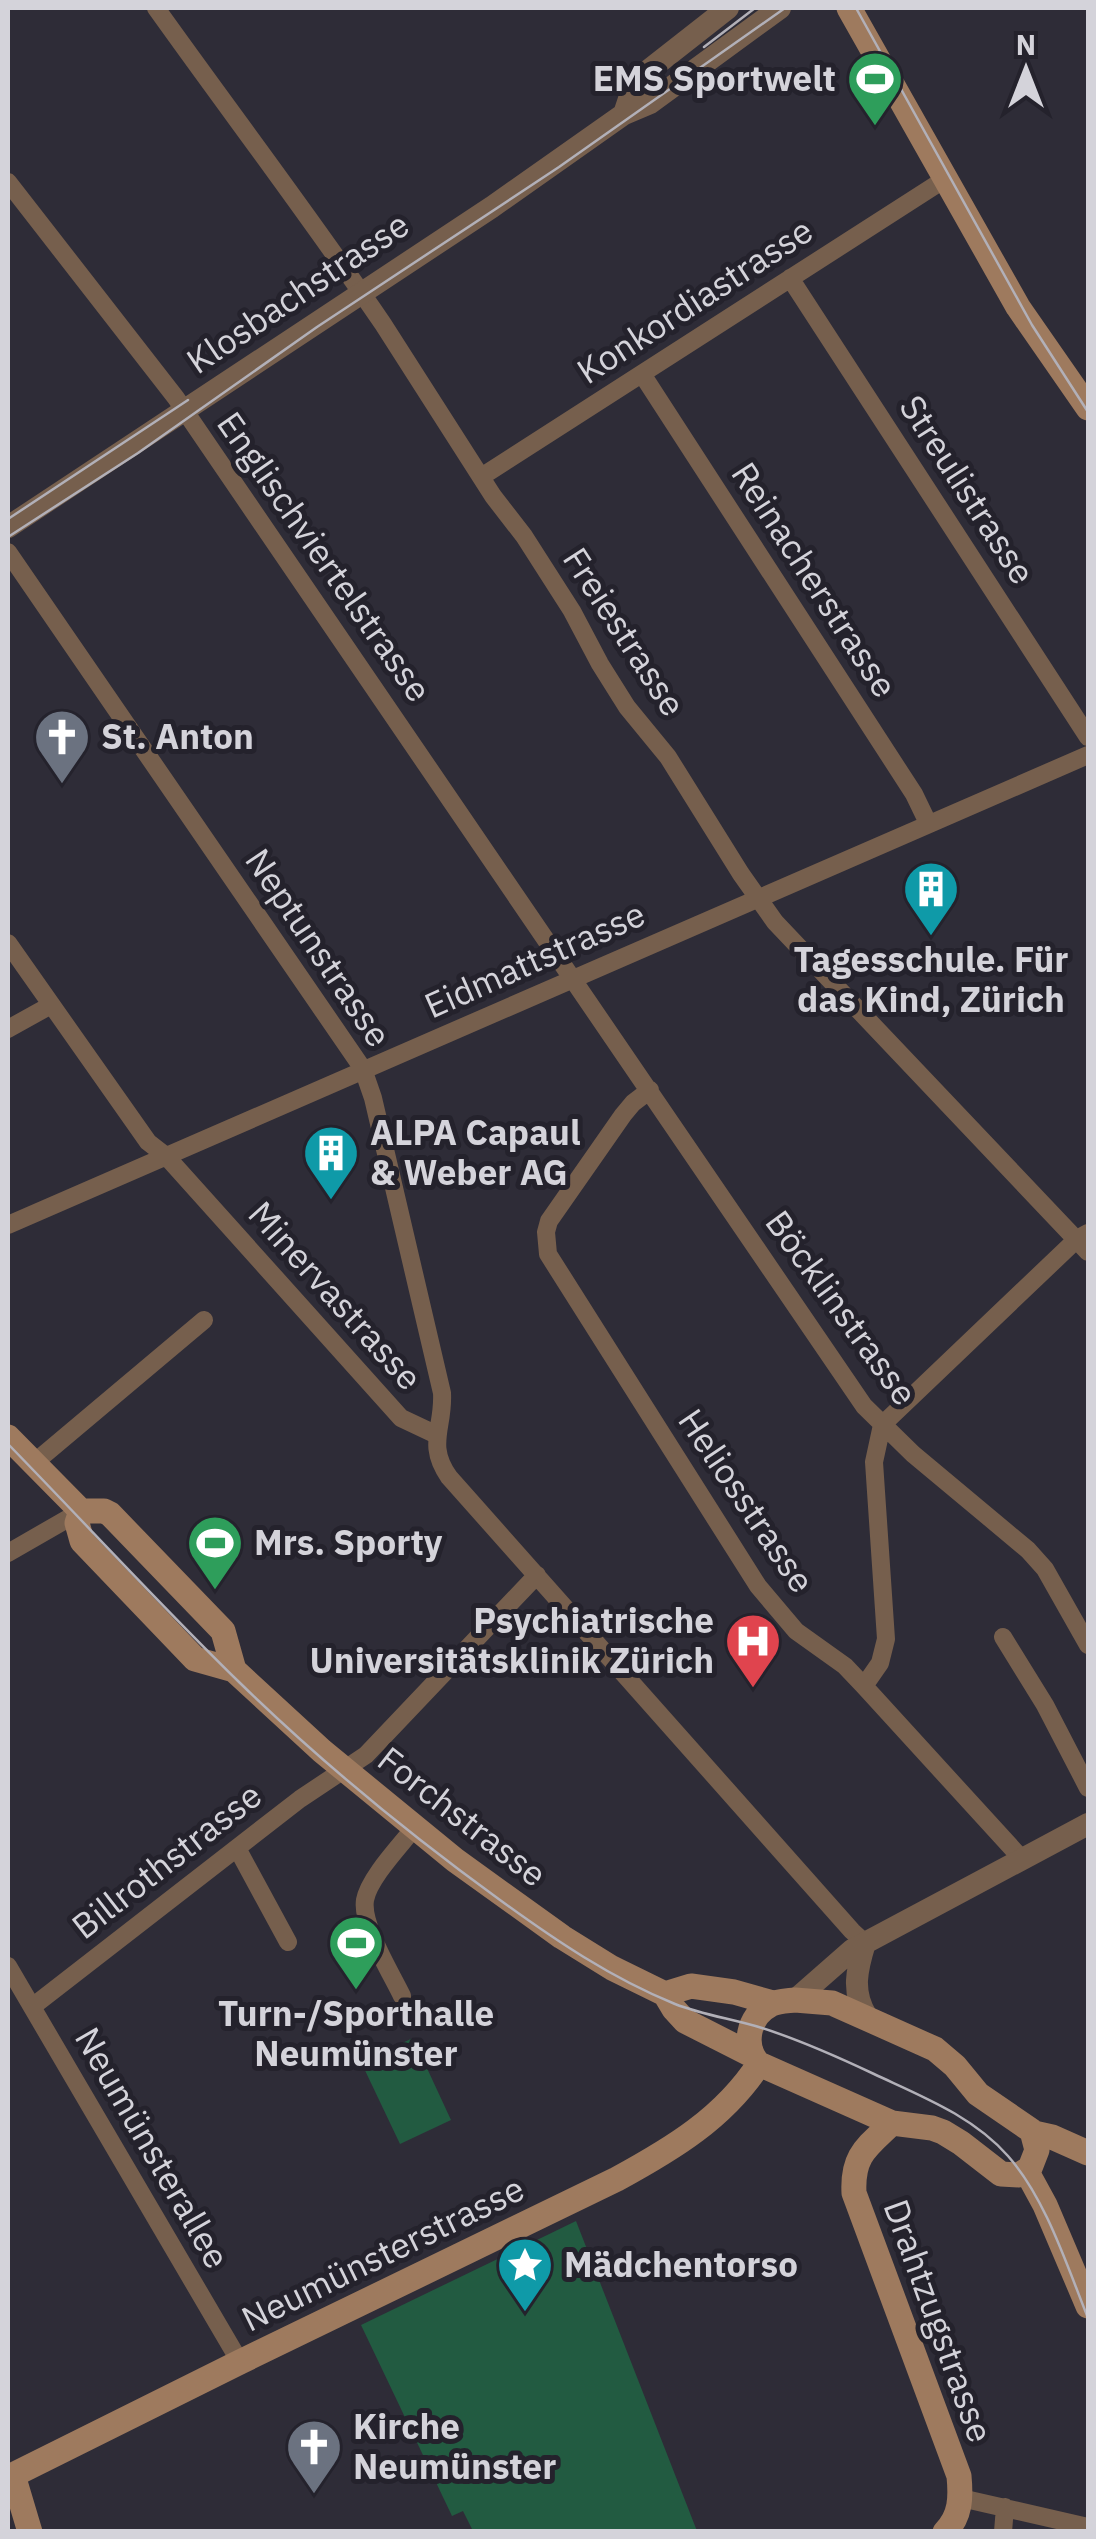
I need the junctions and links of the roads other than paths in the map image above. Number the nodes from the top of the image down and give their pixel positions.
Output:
1 (156, 8) edge
2 (728, 8) edge
3 (780, 8) edge
4 (849, 8) edge
5 (624, 114) junction
6 (945, 179) junction
7 (8, 182) edge
8 (790, 278) junction
9 (362, 292) junction
10 (642, 374) junction
11 (1085, 398) edge
12 (184, 412) junction
13 (481, 477) junction
14 (8, 528) edge
15 (8, 552) edge
16 (1088, 737) edge
17 (1088, 755) edge
18 (928, 824) junction
19 (758, 899) junction
20 (8, 943) edge
21 (574, 978) junction
22 (51, 1004) junction
23 (8, 1029) edge
24 (364, 1068) junction
25 (650, 1090) junction
26 (166, 1156) junction
27 (8, 1225) edge
28 (1085, 1241) edge
29 (204, 1320) dead end
30 (882, 1425) junction
31 (437, 1435) junction
32 (8, 1437) edge
33 (34, 1464) junction
34 (80, 1511) junction
35 (8, 1552) edge
36 (537, 1575) junction
37 (1003, 1637) dead end
38 (1088, 1645) edge
39 (234, 1670) junction
40 (864, 1686) junction
41 (344, 1770) junction
42 (1088, 1788) edge
43 (1088, 1824) edge
44 (414, 1828) junction
45 (237, 1848) junction
46 (1021, 1858) junction
47 (288, 1942) dead end
48 (865, 1943) junction
49 (8, 1966) edge
50 (665, 1994) junction
51 (402, 1996) dead end
52 (784, 2001) junction
53 (32, 2007) junction
54 (867, 2017) junction
55 (754, 2059) junction
56 (892, 2123) junction
57 (1034, 2133) junction
58 (1088, 2153) edge
59 (1027, 2172) junction
60 (1088, 2306) edge
61 (240, 2362) junction
62 (10, 2466) edge
63 (961, 2498) junction
64 (1005, 2507) junction
65 (1088, 2527) edge
66 (30, 2532) edge
67 (945, 2532) edge
68 (1003, 2532) edge

1 - 9 street, Freiestrasse
2 - 5 street, Klosbachstrasse
3 - 5 street, Klosbachstrasse
4 - 6 main road
5 - 9 street, Klosbachstrasse
6 - 8 street, Konkordiastrasse
6 - 11 main road
7 - 12 street, Englischviertelstrasse
8 - 10 street, Konkordiastrasse
8 - 16 street, Streulistrasse
9 - 12 street, Klosbachstrasse
9 - 13 street, Freiestrasse
10 - 13 street, Konkordiastrasse
10 - 18 street, Reinacherstrasse
12 - 14 street, Klosbachstrasse
12 - 21 street, Englischviertelstrasse
13 - 19 street, Freiestrasse
15 - 24 street, Neptunstrasse
17 - 18 street, Eidmattstrasse
18 - 19 street, Eidmattstrasse
19 - 21 street, Eidmattstrasse
19 - 28 street, Freiestrasse
20 - 22 street, Minervastrasse
21 - 24 street, Eidmattstrasse
21 - 25 street, Böcklinstrasse
22 - 23 street
22 - 26 street, Minervastrasse
24 - 26 street, Eidmattstrasse
24 - 31 street, Neptunstrasse
25 - 30 street, Böcklinstrasse
25 - 40 street, Heliosstrasse
26 - 27 street, Eidmattstrasse
26 - 31 street, Minervastrasse
28 - 30 street
29 - 33 street
30 - 38 street, Böcklinstrasse
30 - 40 street
31 - 36 street, Minervastrasse
32 - 33 main road, Forchstrasse
33 - 34 main road, Forchstrasse
34 - 35 street
34 - 39 main road, Forchstrasse
34 - 39 main road, Forchstrasse
36 - 41 street, Billrothstrasse
36 - 48 street, Minervastrasse
37 - 42 street
39 - 41 main road, Forchstrasse
40 - 46 street, Heliosstrasse
41 - 44 main road, Forchstrasse
41 - 45 street, Billrothstrasse
43 - 46 street
44 - 50 main road, Forchstrasse
44 - 51 street
45 - 47 street
45 - 53 street, Billrothstrasse
46 - 48 street
48 - 52 street
48 - 54 street
49 - 53 street, Neumünsterallee
50 - 52 main road
50 - 55 main road, Forchstrasse
52 - 54 main road
52 - 55 main road
53 - 61 street, Neumünsterallee
54 - 57 main road
55 - 56 main road, Forchstrasse
55 - 61 main road, Neumünsterstrasse
56 - 59 main road, Forchstrasse
56 - 63 main road, Drahtzugstrasse
57 - 58 main road
57 - 59 main road
59 - 60 main road
61 - 62 main road, Neumünsterstrasse
62 - 66 main road
63 - 64 street
63 - 67 main road
64 - 65 street
64 - 68 street

